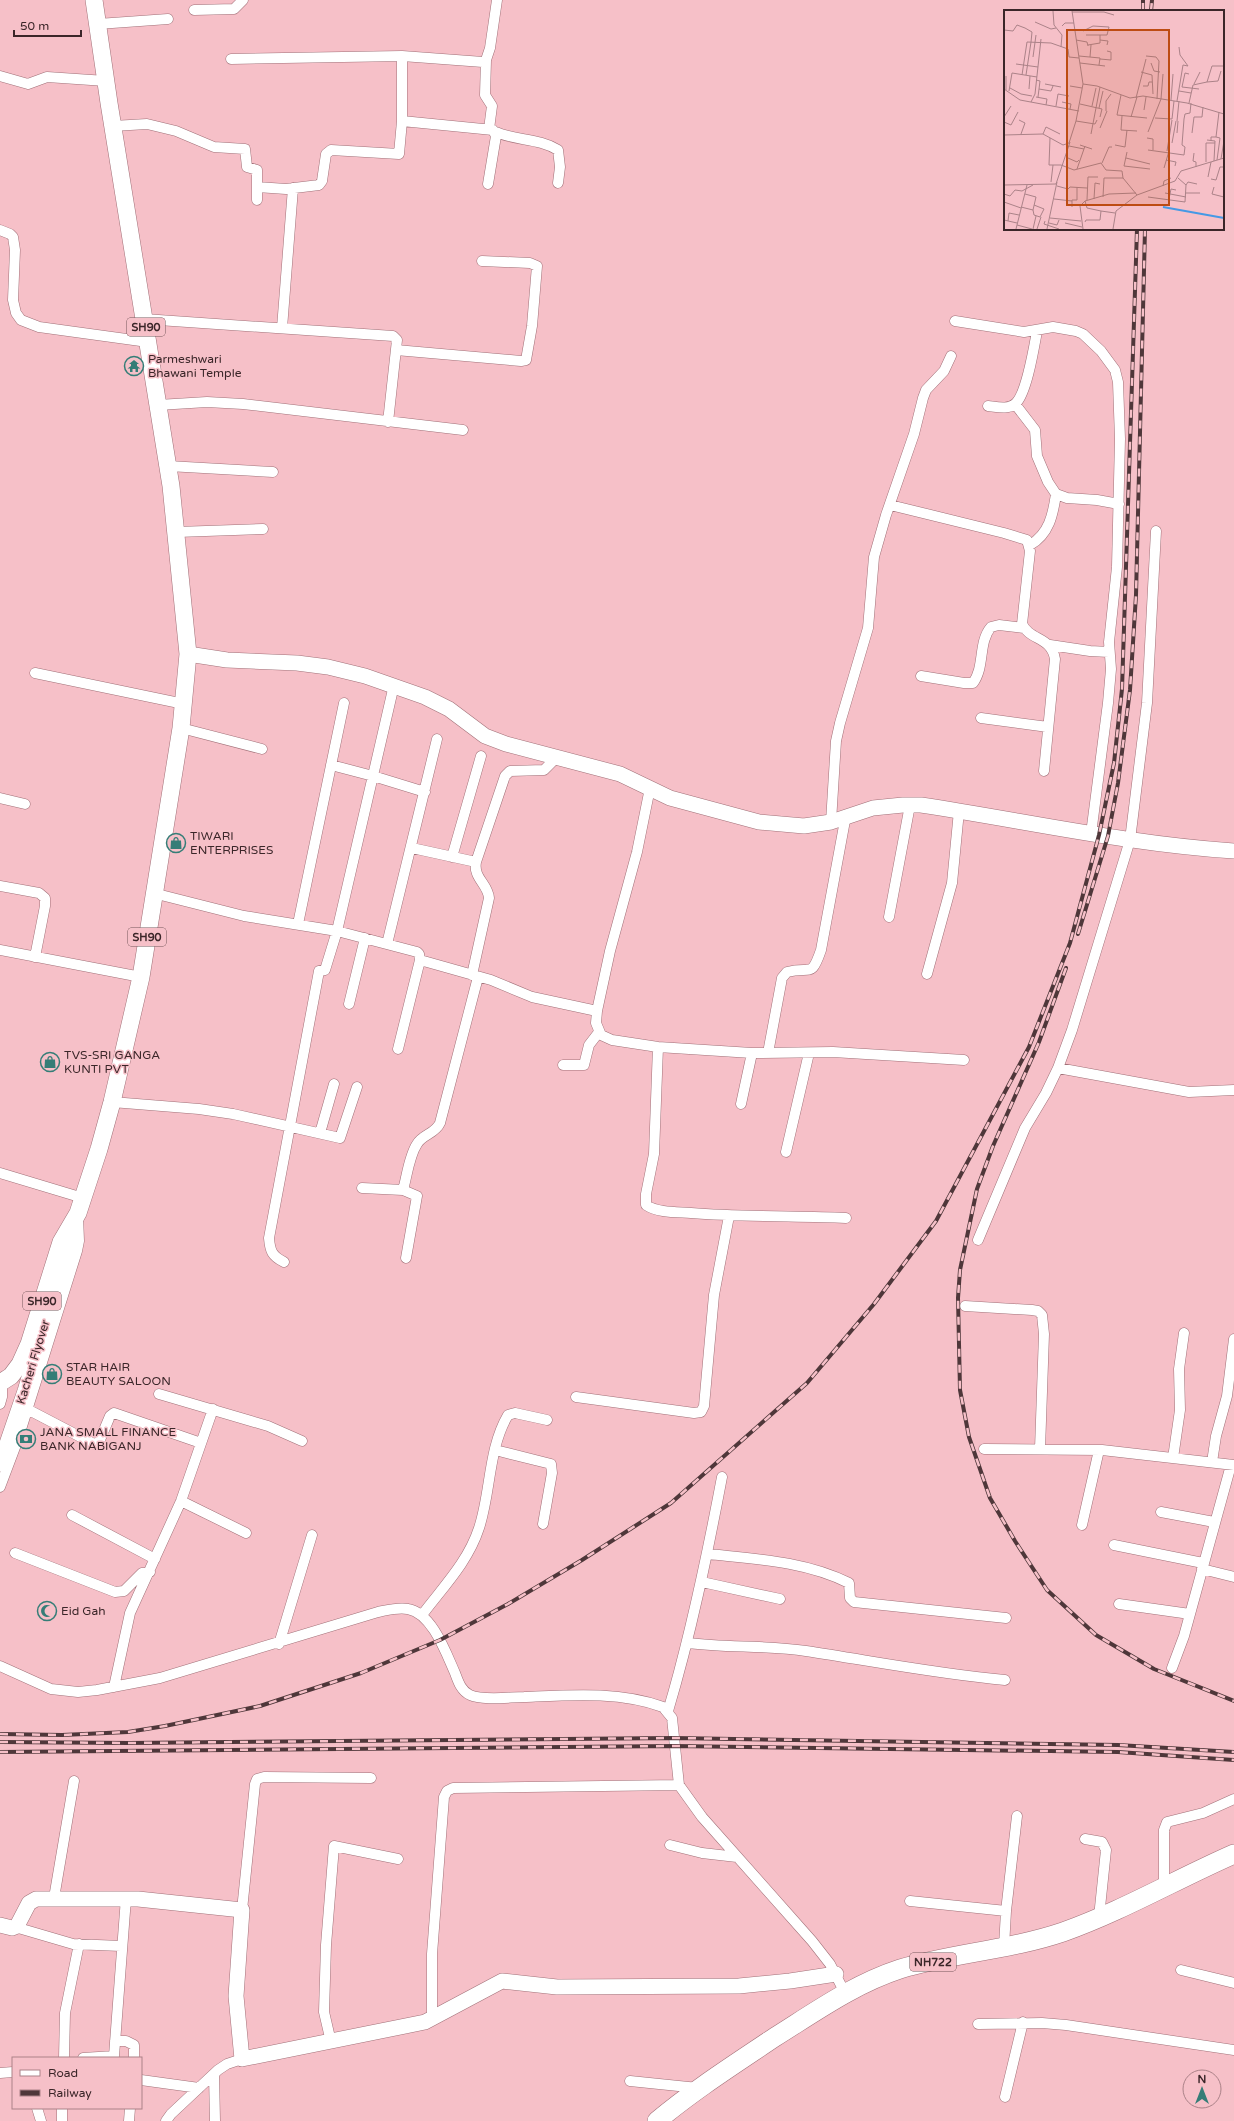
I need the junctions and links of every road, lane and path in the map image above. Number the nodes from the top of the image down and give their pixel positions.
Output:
1 (94, 0) edge
2 (243, 0) edge
3 (497, 0) edge
4 (194, 10) dead end
5 (168, 20) dead end
6 (98, 24) junction
7 (402, 56) junction
8 (231, 58) dead end
9 (486, 60) junction
10 (0, 76) edge
11 (106, 81) junction
12 (402, 122) junction
13 (113, 126) junction
14 (492, 130) junction
15 (558, 183) dead end
16 (488, 184) dead end
17 (257, 187) junction
18 (293, 188) junction
19 (257, 200) dead end
20 (0, 230) edge
21 (482, 261) dead end
22 (144, 319) junction
23 (955, 321) dead end
24 (282, 328) junction
25 (1037, 331) junction
26 (148, 342) junction
27 (396, 350) junction
28 (951, 356) dead end
29 (1015, 404) junction
30 (158, 405) junction
31 (988, 406) dead end
32 (388, 422) junction
33 (463, 430) dead end
34 (168, 466) junction
35 (273, 472) dead end
36 (1056, 494) junction
37 (890, 504) junction
38 (1119, 504) junction
39 (263, 529) dead end
40 (1156, 531) dead end
41 (177, 532) junction
42 (1030, 545) junction
43 (1024, 628) junction
44 (1050, 645) junction
45 (1109, 652) junction
46 (188, 654) junction
47 (35, 673) dead end
48 (920, 676) dead end
49 (394, 685) junction
50 (344, 703) dead end
51 (184, 704) junction
52 (981, 718) dead end
53 (1048, 727) junction
54 (181, 728) junction
55 (437, 739) dead end
56 (262, 749) dead end
57 (481, 756) dead end
58 (557, 757) junction
59 (331, 765) junction
60 (1044, 771) dead end
61 (373, 776) junction
62 (650, 788) junction
63 (425, 792) junction
64 (0, 798) edge
65 (25, 804) dead end
66 (910, 805) junction
67 (959, 811) junction
68 (846, 815) junction
69 (831, 822) junction
70 (1091, 834) junction
71 (1124, 839) junction
72 (412, 848) junction
73 (1234, 851) edge
74 (452, 857) junction
75 (476, 862) junction
76 (0, 886) edge
77 (153, 893) junction
78 (888, 917) dead end
79 (298, 924) junction
80 (337, 931) junction
81 (365, 938) junction
82 (388, 944) junction
83 (0, 950) edge
84 (36, 957) junction
85 (420, 960) junction
86 (927, 974) dead end
87 (475, 976) junction
88 (141, 977) junction
89 (349, 1004) dead end
90 (597, 1011) junction
91 (599, 1032) junction
92 (658, 1047) junction
93 (398, 1049) dead end
94 (752, 1053) junction
95 (768, 1053) junction
96 (809, 1053) junction
97 (964, 1060) dead end
98 (563, 1065) dead end
99 (1058, 1068) junction
100 (334, 1084) dead end
101 (358, 1087) dead end
102 (1234, 1090) edge
103 (112, 1102) junction
104 (741, 1104) dead end
105 (290, 1125) junction
106 (320, 1133) junction
107 (786, 1152) dead end
108 (0, 1173) edge
109 (362, 1188) dead end
110 (403, 1190) junction
111 (80, 1206) junction
112 (729, 1216) junction
113 (846, 1218) dead end
114 (978, 1240) dead end
115 (406, 1258) dead end
116 (284, 1262) dead end
117 (965, 1306) dead end
118 (1184, 1333) dead end
119 (1234, 1339) edge
120 (1, 1382) edge
121 (159, 1394) dead end
122 (576, 1397) dead end
123 (0, 1404) edge
124 (28, 1409) junction
125 (213, 1410) junction
126 (547, 1420) dead end
127 (302, 1442) dead end
128 (201, 1443) junction
129 (984, 1449) dead end
130 (1040, 1449) junction
131 (495, 1450) junction
132 (1098, 1450) junction
133 (1173, 1458) junction
134 (1212, 1462) junction
135 (0, 1464) edge
136 (1232, 1465) edge
137 (722, 1477) dead end
138 (0, 1487) edge
139 (181, 1501) junction
140 (1161, 1512) dead end
141 (72, 1515) dead end
142 (1214, 1522) junction
143 (542, 1524) dead end
144 (1082, 1526) dead end
145 (246, 1533) dead end
146 (312, 1535) dead end
147 (1114, 1545) dead end
148 (15, 1553) dead end
149 (708, 1554) junction
150 (155, 1559) junction
151 (1202, 1566) junction
152 (150, 1572) junction
153 (1234, 1577) edge
154 (702, 1582) junction
155 (780, 1599) dead end
156 (1119, 1604) dead end
157 (1190, 1614) junction
158 (422, 1615) junction
159 (1006, 1618) dead end
160 (688, 1643) junction
161 (279, 1644) junction
162 (0, 1666) edge
163 (1172, 1668) dead end
164 (1005, 1680) dead end
165 (114, 1687) junction
166 (668, 1712) junction
167 (371, 1778) dead end
168 (74, 1781) dead end
169 (679, 1785) junction
170 (1234, 1799) edge
171 (1017, 1816) dead end
172 (1084, 1839) dead end
173 (670, 1845) dead end
174 (1234, 1854) edge
175 (738, 1857) junction
176 (398, 1859) dead end
177 (1164, 1886) junction
178 (54, 1898) junction
179 (126, 1898) junction
180 (910, 1901) dead end
181 (242, 1910) junction
182 (1006, 1912) junction
183 (1099, 1917) junction
184 (7, 1926) edge
185 (79, 1944) junction
186 (121, 1946) junction
187 (1004, 1947) junction
188 (1181, 1970) dead end
189 (836, 1974) junction
190 (1234, 1983) edge
191 (845, 1993) junction
192 (432, 2019) junction
193 (1023, 2022) junction
194 (978, 2024) dead end
195 (115, 2041) junction
196 (331, 2042) junction
197 (1234, 2050) edge
198 (64, 2057) edge
199 (98, 2057) edge
200 (134, 2057) edge
201 (242, 2059) junction
202 (12, 2072) edge
203 (0, 2073) edge
204 (214, 2074) junction
205 (142, 2080) edge
206 (630, 2081) dead end
207 (199, 2088) junction
208 (699, 2088) junction
209 (1005, 2097) dead end
210 (37, 2109) edge
211 (62, 2109) edge
212 (130, 2109) edge
213 (40, 2121) edge
214 (62, 2121) edge
215 (129, 2121) edge
216 (166, 2121) edge
217 (215, 2121) edge
218 (657, 2121) edge

1 - 6 main road, SH90
2 - 4 street
3 - 9 street
5 - 6 street
6 - 11 main road, SH90
7 - 8 street
7 - 9 street
7 - 12 street
9 - 14 street
10 - 11 street
11 - 13 main road, SH90
12 - 14 street
12 - 18 street
13 - 17 street
13 - 22 main road, SH90
14 - 15 street
14 - 16 street
17 - 18 street
17 - 19 street
18 - 24 street
20 - 26 street
21 - 27 street
22 - 24 street
22 - 26 main road, SH90
23 - 25 street
24 - 27 street
25 - 29 street
25 - 38 street
26 - 30 main road, SH90
27 - 32 street
28 - 37 street
29 - 31 street
29 - 36 street
30 - 32 street
30 - 34 main road, SH90
32 - 33 street
34 - 35 street
34 - 41 main road, SH90
36 - 38 street
36 - 42 street
37 - 42 street
37 - 69 street
38 - 45 street
39 - 41 street
40 - 71 street
41 - 46 main road, SH90
42 - 43 street
43 - 44 street
43 - 48 street
44 - 45 street
44 - 53 street
45 - 70 street
46 - 49 street
46 - 51 main road, SH90
47 - 51 street
49 - 58 street
49 - 61 street
50 - 59 street
51 - 54 main road, SH90
52 - 53 street
53 - 60 street
54 - 56 street
54 - 77 main road, SH90
55 - 63 street
57 - 74 street
58 - 62 street
58 - 75 street
59 - 61 street
59 - 79 street
61 - 63 street
61 - 80 street
62 - 69 street
62 - 90 street
63 - 72 street
64 - 65 street
66 - 67 street
66 - 68 street
66 - 78 street
67 - 70 street
67 - 86 street
68 - 69 street
68 - 95 street
70 - 71 street
71 - 73 street
71 - 99 street
72 - 74 street
72 - 82 street
74 - 75 street
75 - 87 street
76 - 84 street
77 - 79 street
77 - 88 main road, SH90
79 - 80 street
80 - 81 street
80 - 105 street
81 - 82 street
81 - 89 street
82 - 85 street
83 - 84 street
84 - 88 street
85 - 87 street
85 - 93 street
87 - 90 street
87 - 110 street
88 - 103 main road, SH90
90 - 91 street
91 - 92 street
91 - 98 street
92 - 94 street
92 - 112 street
94 - 95 street
94 - 104 street
95 - 96 street
96 - 97 street
96 - 107 street
99 - 102 street
99 - 114 street
100 - 106 street
101 - 106 street
103 - 105 street
103 - 111 main road, SH90
105 - 106 street
105 - 116 street
108 - 111 street
109 - 110 street
110 - 115 street
111 - 120 main road, SH90
111 - 124 street
111 - 135 street, Kacheri Flyover
112 - 113 street
112 - 122 street
117 - 130 street
118 - 133 street
119 - 134 street
120 - 123 street
121 - 125 street
124 - 128 street
124 - 138 street
125 - 127 street
125 - 128 street
126 - 131 street
128 - 139 street
129 - 130 street
130 - 132 street
131 - 143 street
131 - 158 street
132 - 133 street
132 - 144 street
133 - 134 street
134 - 136 street
136 - 142 street
137 - 149 street
139 - 145 street
139 - 150 street
140 - 142 street
141 - 150 street
142 - 151 street
146 - 161 street
147 - 151 street
148 - 152 street
149 - 154 street
149 - 159 street
150 - 152 street
151 - 153 street
151 - 157 street
152 - 165 street
154 - 155 street
154 - 160 street
156 - 157 street
157 - 163 street
158 - 161 street
158 - 166 street
160 - 164 street
160 - 166 street
161 - 165 street
162 - 165 street
166 - 169 street
167 - 181 street
168 - 178 street
169 - 175 street
169 - 192 street
170 - 177 street
171 - 182 street
172 - 183 street
173 - 175 street
174 - 177 highway, NH722
175 - 189 street
176 - 196 street
177 - 183 highway, NH722
178 - 179 street
178 - 184 street
179 - 181 street
179 - 186 street
180 - 182 street
181 - 201 street
182 - 187 street
183 - 187 highway, NH722
184 - 185 street
185 - 186 street
185 - 198 street
186 - 195 street
187 - 191 highway, NH722
188 - 190 street
189 - 191 street
189 - 192 street
191 - 208 highway, NH722
192 - 196 street
193 - 194 street
193 - 197 street
193 - 209 street
195 - 199 street
195 - 200 street
196 - 201 street
201 - 204 street
202 - 203 street
204 - 207 street
204 - 217 street
205 - 207 street
206 - 208 street
207 - 216 street
208 - 218 highway, NH722
210 - 213 street
211 - 214 street
212 - 215 street

